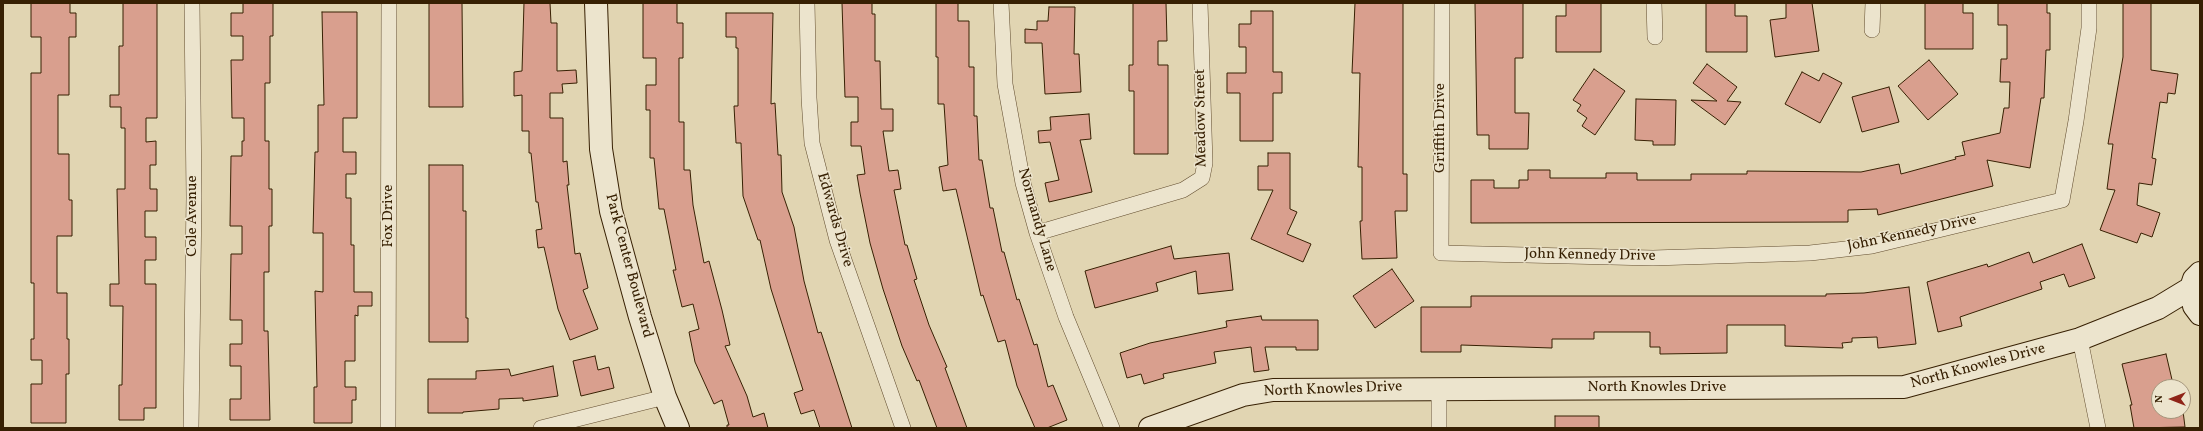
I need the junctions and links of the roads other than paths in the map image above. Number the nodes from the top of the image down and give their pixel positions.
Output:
1 (192, 3) edge
2 (389, 3) edge
3 (596, 3) edge
4 (807, 3) edge
5 (1001, 3) edge
6 (1200, 3) edge
7 (1442, 3) edge
8 (1654, 3) edge
9 (1873, 3) edge
10 (2089, 3) edge
11 (1872, 30) dead end
12 (1655, 37) dead end
13 (1037, 233) junction
14 (1441, 253) joint
15 (2195, 280) edge
16 (2158, 308) junction
17 (2200, 313) edge
18 (2080, 339) junction
19 (1439, 388) junction
20 (665, 397) junction
21 (191, 428) edge
22 (388, 428) edge
23 (541, 428) edge
24 (678, 428) edge
25 (903, 428) edge
26 (1112, 428) edge
27 (1150, 428) edge
28 (1439, 428) edge
29 (2098, 428) edge

1 - 21 street, Cole Avenue
2 - 22 street, Fox Drive
3 - 20 street, Park Center Boulevard
4 - 25 street, Edwards Drive
5 - 13 street, Normandy Lane
6 - 13 street, Meadow Street
7 - 14 street, Griffith Drive
8 - 12 street
9 - 11 street
10 - 14 street, John Kennedy Drive
13 - 26 street, Normandy Lane
15 - 16 street, North Knowles Drive
15 - 17 street
16 - 17 street, North Knowles Drive
16 - 18 street, North Knowles Drive
18 - 19 street, North Knowles Drive
18 - 29 street
19 - 27 street, North Knowles Drive
19 - 28 street
20 - 23 street
20 - 24 street, Park Center Boulevard

